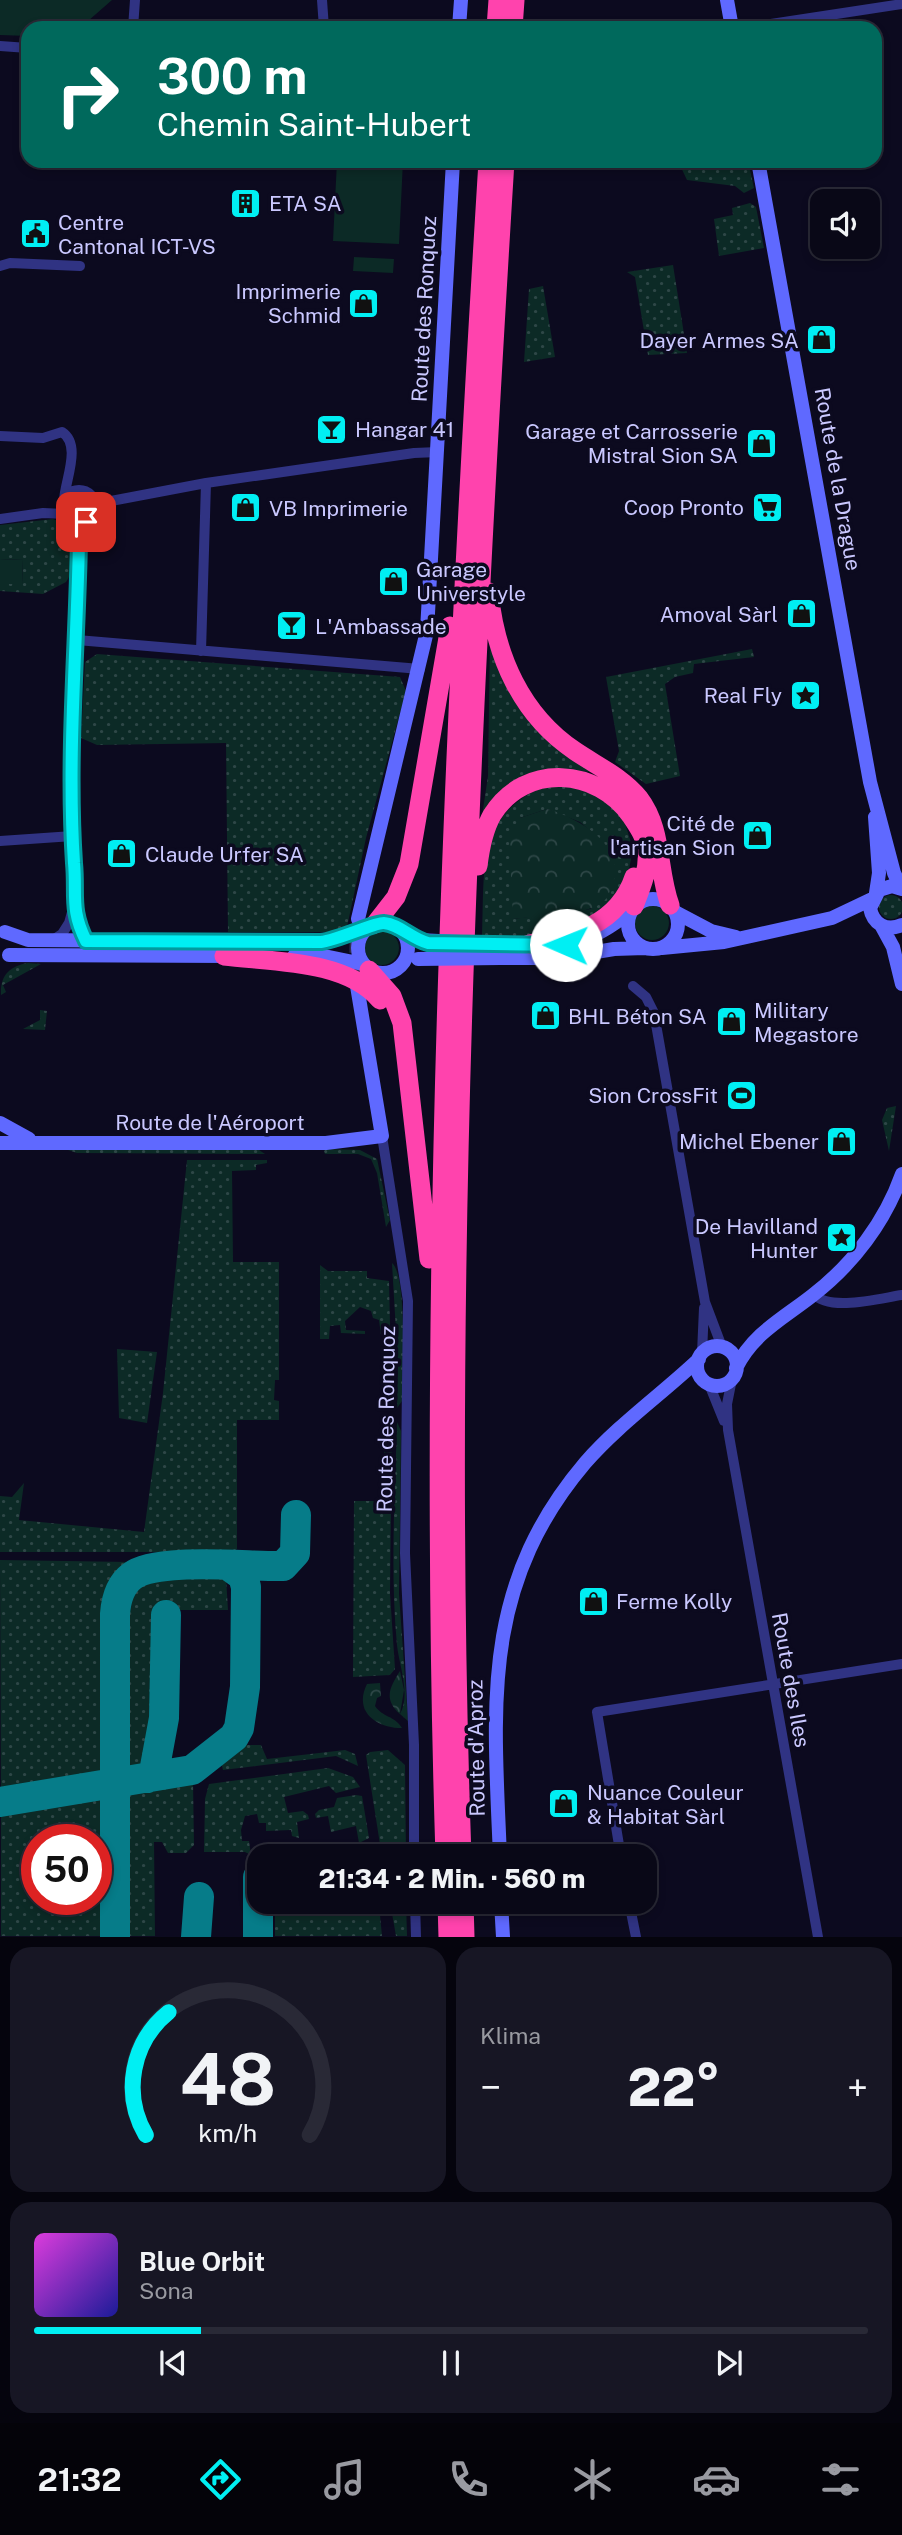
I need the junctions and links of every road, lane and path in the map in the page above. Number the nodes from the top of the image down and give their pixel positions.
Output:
1 (135, 0) edge
2 (461, 0) edge
3 (498, 0) edge
4 (515, 0) edge
5 (727, 0) edge
6 (322, 3) edge
7 (902, 4) edge
8 (134, 21) edge
9 (323, 21) edge
10 (460, 21) edge
11 (496, 21) edge
12 (514, 21) edge
13 (731, 21) edge
14 (791, 21) edge
15 (0, 46) edge
16 (21, 48) edge
17 (453, 168) edge
18 (488, 168) edge
19 (505, 168) edge
20 (759, 168) edge
21 (0, 266) edge
22 (80, 266) dead end
23 (0, 436) edge
24 (438, 452) junction
25 (71, 464) junction
26 (206, 484) junction
27 (76, 490) junction
28 (95, 503) junction
29 (468, 507) junction
30 (66, 510) junction
31 (0, 519) edge
32 (86, 522) junction
33 (483, 532) junction
34 (79, 541) junction
35 (77, 640) junction
36 (201, 651) junction
37 (420, 669) junction
38 (875, 805) junction
39 (631, 817) junction
40 (73, 836) junction
41 (0, 841) edge
42 (902, 889) edge
43 (874, 896) junction
44 (634, 904) junction
45 (673, 908) junction
46 (73, 910) junction
47 (832, 918) junction
48 (366, 924) junction
49 (879, 924) junction
50 (902, 925) edge
51 (2, 930) edge
52 (402, 932) junction
53 (751, 937) junction
54 (53, 940) junction
55 (86, 941) junction
56 (529, 944) junction
57 (645, 948) junction
58 (662, 948) junction
59 (501, 951) junction
60 (224, 956) junction
61 (4, 961) edge
62 (401, 966) junction
63 (366, 967) junction
64 (902, 984) edge
65 (357, 986) tunnel mouth
66 (632, 986) dead end
67 (463, 1010) junction
68 (408, 1076) junction
69 (0, 1123) edge
70 (382, 1136) junction
71 (37, 1141) junction
72 (0, 1143) edge
73 (902, 1174) edge
74 (814, 1294) junction
75 (902, 1294) edge
76 (705, 1302) junction
77 (761, 1333) junction
78 (723, 1347) junction
79 (700, 1356) junction
80 (734, 1373) junction
81 (439, 1375) junction
82 (707, 1382) junction
83 (656, 1399) junction
84 (728, 1430) junction
85 (902, 1664) edge
86 (772, 1683) junction
87 (414, 1844) edge
88 (445, 1844) edge
89 (462, 1844) edge
90 (500, 1844) edge
91 (619, 1844) edge
92 (415, 1914) edge
93 (447, 1914) edge
94 (464, 1914) edge
95 (502, 1914) edge
96 (631, 1914) edge
97 (416, 1937) edge
98 (448, 1937) edge
99 (465, 1937) edge
100 (503, 1937) edge
101 (636, 1937) edge
102 (818, 1937) edge

1 - 8 street
2 - 10 street
3 - 11 highway
4 - 12 highway
5 - 13 street
6 - 9 street
7 - 14 street
15 - 16 street
17 - 24 street, Route des Ronquoz
18 - 29 highway
19 - 33 highway
20 - 38 street, Route de la Drague
21 - 22 street
23 - 25 street
24 - 26 street
24 - 37 street, Route des Ronquoz
25 - 27 street
25 - 30 street
26 - 28 street
26 - 36 street
27 - 28 street
27 - 30 street
28 - 32 street
29 - 48 highway
29 - 81 highway
30 - 31 street
30 - 32 street
30 - 34 street
32 - 34 street
33 - 45 highway
33 - 67 highway
34 - 35 street
35 - 36 street
35 - 40 street
36 - 37 street
37 - 48 street, Route des Ronquoz
38 - 42 street, Route de la Drague
38 - 43 street, Route de la Drague
39 - 44 highway
39 - 56 highway
39 - 67 highway
40 - 41 street
40 - 46 street
42 - 43 street
43 - 47 street
43 - 49 street, Route de la Drague
44 - 45 street
44 - 56 street
44 - 57 street
45 - 53 street
45 - 58 street
46 - 54 street
46 - 55 street
47 - 49 street
47 - 53 street
48 - 52 street
48 - 55 street
48 - 63 street
49 - 50 street
49 - 64 street
51 - 54 street
51 - 61 street
52 - 59 street, bridge
52 - 62 street
53 - 58 street
54 - 55 street
56 - 59 street
57 - 58 street
57 - 59 street
59 - 62 street, bridge
60 - 61 street
60 - 63 street
60 - 68 highway
62 - 63 street
63 - 68 highway
65 - 70 street, Route des Ronquoz
66 - 76 street
67 - 89 highway
68 - 81 highway
69 - 71 street, Route de l'Aéroport
70 - 71 street, Route de l'Aéroport
70 - 87 street, Route des Ronquoz
71 - 72 street, Route de l'Aéroport
73 - 74 street
74 - 75 street
74 - 77 street
76 - 78 street
76 - 79 street
77 - 78 street
77 - 80 street
78 - 79 street
78 - 80 street
79 - 82 street
79 - 83 street, Route d'Aproz
80 - 82 street
80 - 84 street, Route des Iles
81 - 88 highway
82 - 83 street, Route d'Aproz
82 - 84 street, Route des Iles
83 - 90 street, Route d'Aproz
84 - 86 street, Route des Iles
85 - 86 street
86 - 91 street
86 - 102 street, Route des Iles
92 - 97 street
93 - 98 highway
94 - 99 highway
95 - 100 street
96 - 101 street

